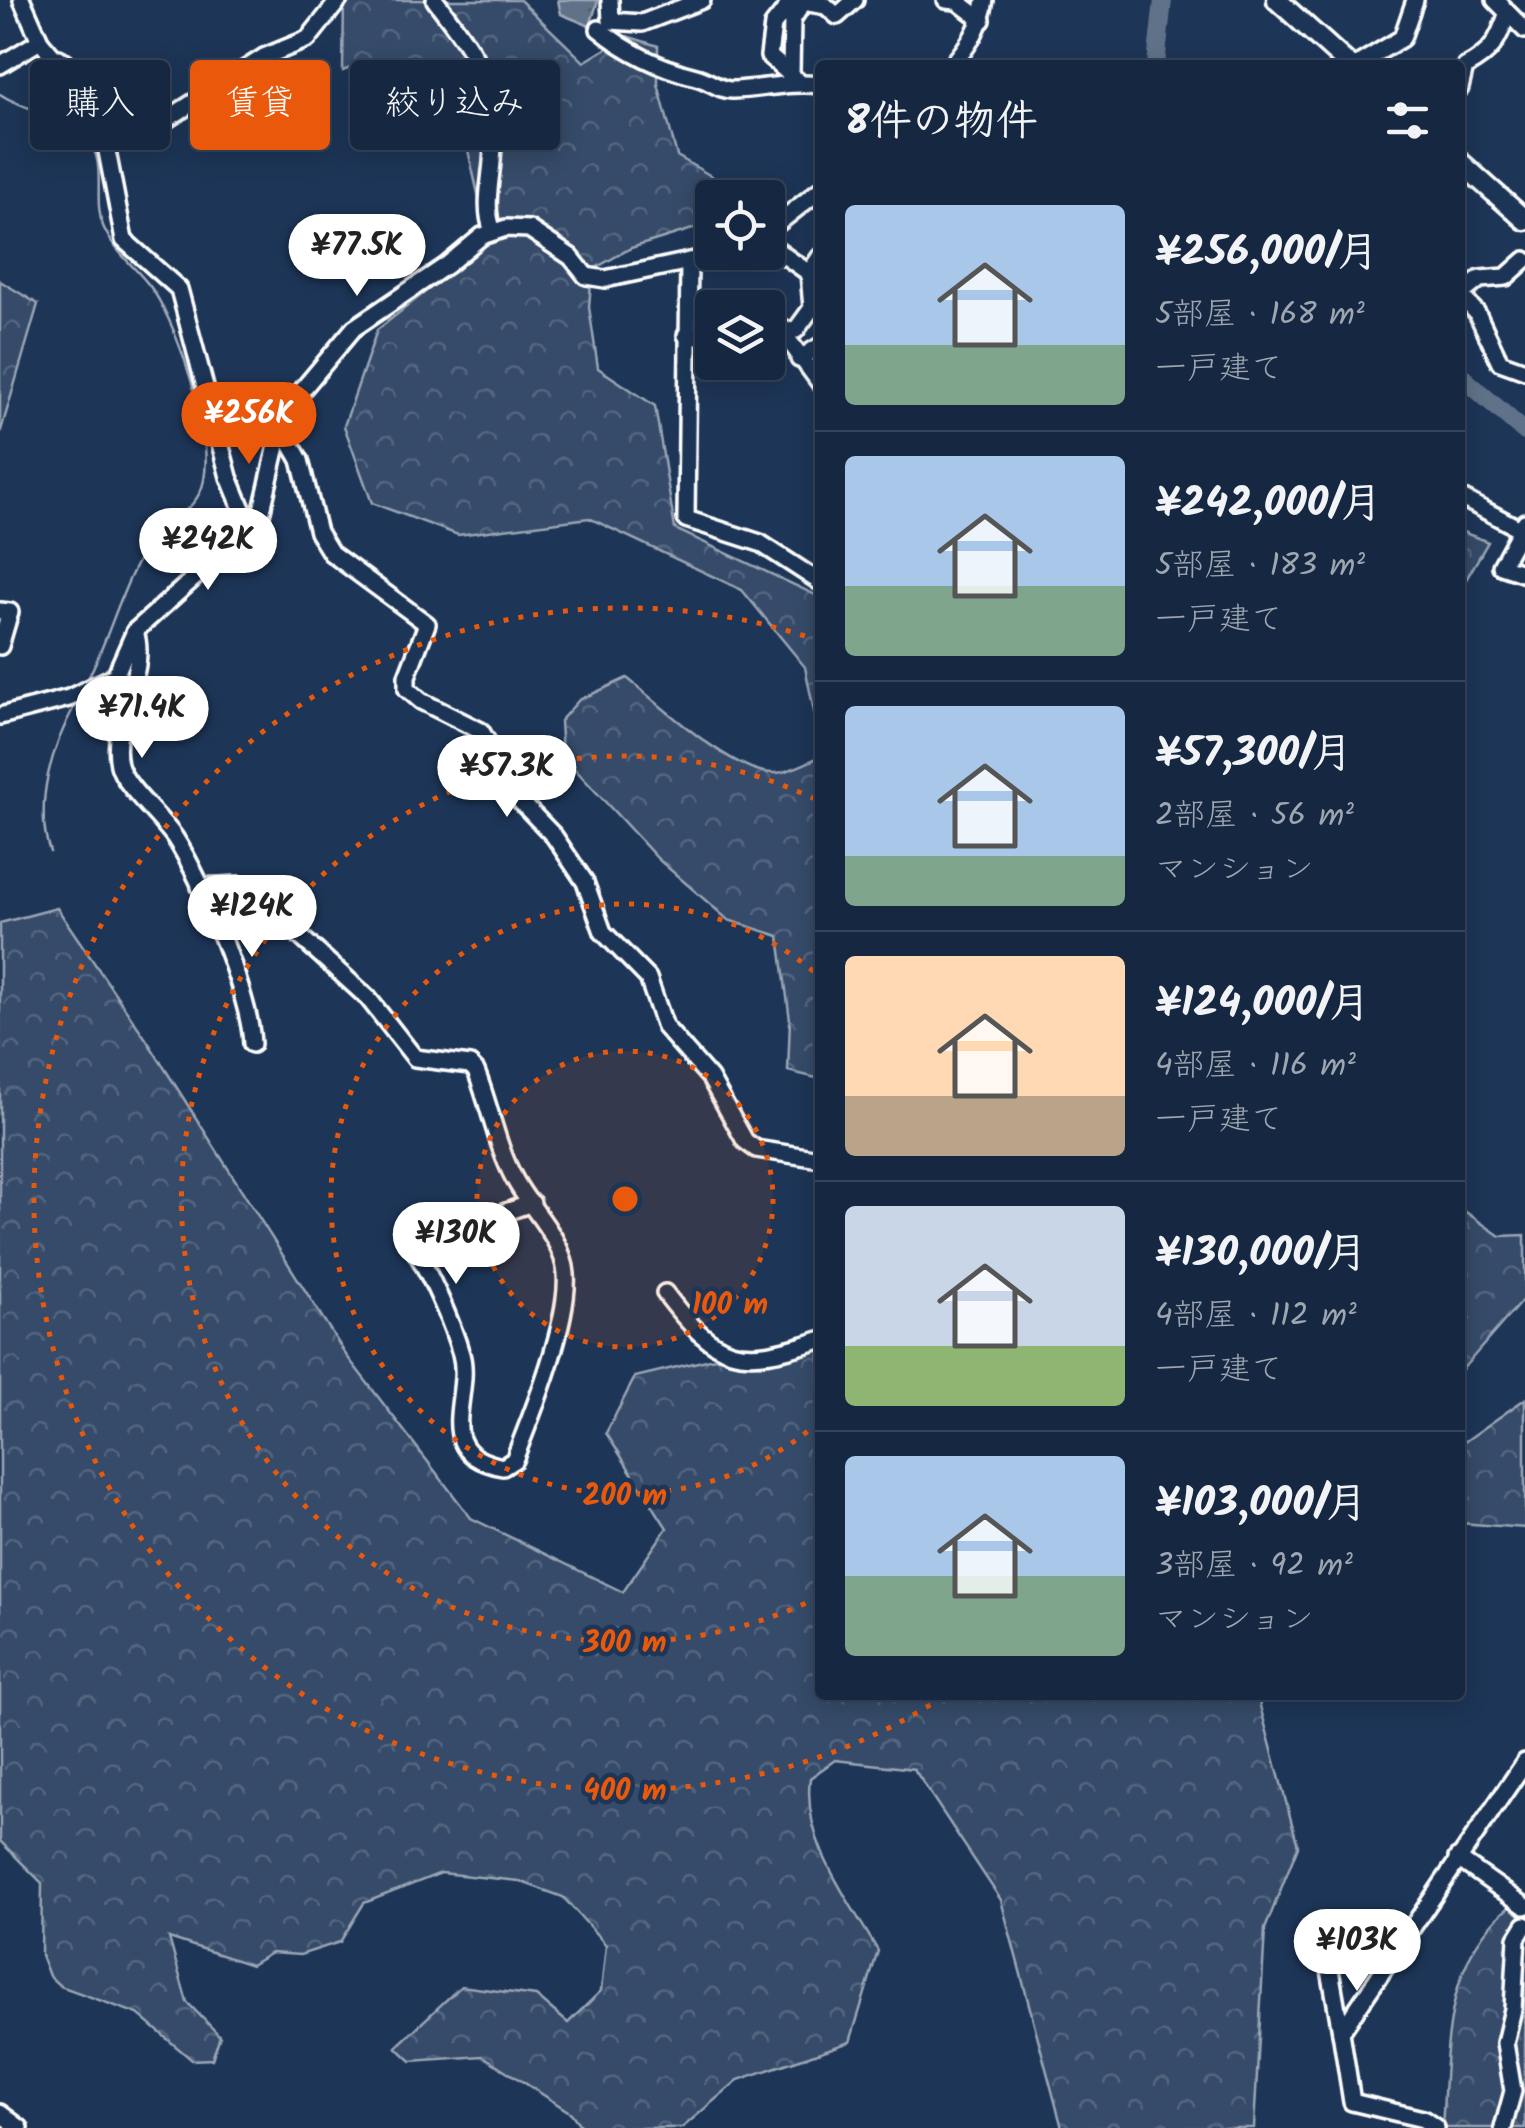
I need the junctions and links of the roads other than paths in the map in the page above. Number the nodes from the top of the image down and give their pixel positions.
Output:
1 (22, 0) edge
2 (339, 0) edge
3 (434, 0) edge
4 (610, 0) edge
5 (702, 0) edge
6 (855, 0) edge
7 (946, 0) edge
8 (986, 0) edge
9 (1277, 0) edge
10 (1415, 0) edge
11 (1495, 0) edge
12 (800, 1) edge
13 (1508, 12) junction
14 (982, 20) junction
15 (599, 29) dead end
16 (1525, 30) edge
17 (45, 47) junction
18 (957, 60) edge
19 (1342, 60) edge
20 (1352, 60) edge
21 (0, 65) edge
22 (764, 67) dead end
23 (1465, 67) edge
24 (795, 77) junction
25 (815, 83) edge
26 (760, 87) junction
27 (1465, 166) edge
28 (815, 194) edge
29 (785, 218) edge
30 (1525, 220) edge
31 (493, 231) junction
32 (785, 256) edge
33 (695, 260) edge
34 (1525, 260) edge
35 (689, 261) junction
36 (815, 265) edge
37 (810, 273) junction
38 (1465, 291) edge
39 (1465, 300) edge
40 (785, 332) edge
41 (686, 334) junction
42 (695, 335) edge
43 (785, 345) edge
44 (815, 349) edge
45 (799, 359) junction
46 (1525, 372) edge
47 (815, 378) edge
48 (283, 430) junction
49 (1465, 499) edge
50 (1521, 525) edge
51 (250, 528) junction
52 (1525, 574) edge
53 (815, 579) edge
54 (0, 612) edge
55 (135, 631) junction
56 (0, 646) edge
57 (0, 716) edge
58 (200, 887) junction
59 (252, 1044) dead end
60 (815, 1158) edge
61 (532, 1203) junction
62 (665, 1294) dead end
63 (815, 1341) edge
64 (1525, 1762) edge
65 (1457, 1858) junction
66 (1525, 1906) edge
67 (1525, 1925) edge
68 (1328, 1964) dead end
69 (1340, 2032) junction
70 (0, 2113) edge
71 (20, 2128) edge
72 (1436, 2128) edge
73 (1504, 2128) edge

1 - 17 street
2 - 17 street
3 - 31 street
4 - 5 street
6 - 12 street
7 - 14 street
8 - 14 street
9 - 19 main road
10 - 20 street
11 - 13 street
12 - 24 street
12 - 24 street
13 - 16 street
13 - 23 street
14 - 18 street
15 - 26 street
17 - 21 street
17 - 51 street
22 - 26 street
24 - 25 street
24 - 26 street
27 - 30 main road
28 - 29 street
31 - 35 street
31 - 48 street
32 - 37 street
33 - 35 street
34 - 38 street
35 - 41 street
36 - 37 street
37 - 40 street
39 - 46 street
41 - 42 street
41 - 53 street
43 - 45 street
44 - 45 street
45 - 47 street
48 - 51 street
48 - 60 street
49 - 50 street
50 - 52 street
51 - 55 street
54 - 56 street
55 - 57 street
55 - 58 street
58 - 59 street
58 - 61 street
61 - 61 street
62 - 63 street
64 - 65 street
65 - 66 street
65 - 69 street
67 - 73 street
68 - 69 street
69 - 72 street
70 - 71 street

